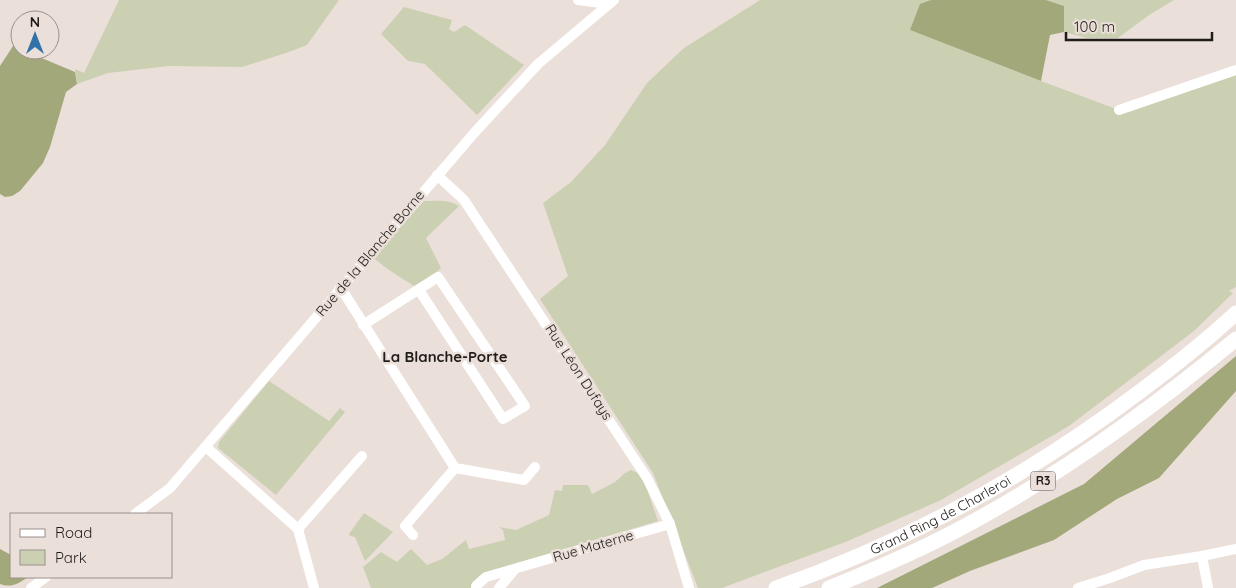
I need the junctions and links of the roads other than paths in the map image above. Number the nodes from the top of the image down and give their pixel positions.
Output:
1 (578, 0) edge
2 (611, 2) edge
3 (1236, 70) edge
4 (1119, 110) dead end
5 (437, 175) junction
6 (339, 289) junction
7 (419, 290) junction
8 (1236, 313) edge
9 (363, 325) junction
10 (1236, 339) edge
11 (206, 447) junction
12 (362, 456) dead end
13 (535, 467) dead end
14 (455, 468) junction
15 (136, 513) edge
16 (670, 524) junction
17 (298, 529) junction
18 (413, 535) dead end
19 (1236, 548) edge
20 (1202, 556) junction
21 (516, 569) junction
22 (45, 578) edge
23 (31, 588) edge
24 (314, 588) edge
25 (476, 588) edge
26 (499, 588) edge
27 (689, 588) edge
28 (776, 588) edge
29 (829, 588) edge
30 (1078, 588) edge
31 (1208, 588) edge

1 - 2 street
2 - 5 street, Rue de la Blanche Borne
3 - 4 street
5 - 6 street, Rue de la Blanche Borne
5 - 16 street, Rue Léon Dufays
6 - 9 street
6 - 11 street, Rue de la Blanche Borne
7 - 7 street
7 - 9 street
8 - 28 highway, Grand Ring de Charleroi / R3
9 - 14 street
10 - 29 highway, Grand Ring de Charleroi / R3
11 - 15 street, Rue de la Blanche Borne
11 - 17 street
12 - 17 street
13 - 14 street
14 - 18 street
16 - 21 street, Rue Materne
16 - 27 street, Rue Léon Dufays
17 - 24 street
19 - 20 street
20 - 30 street
20 - 31 street
21 - 25 street, Rue Materne
21 - 26 street
22 - 23 street

